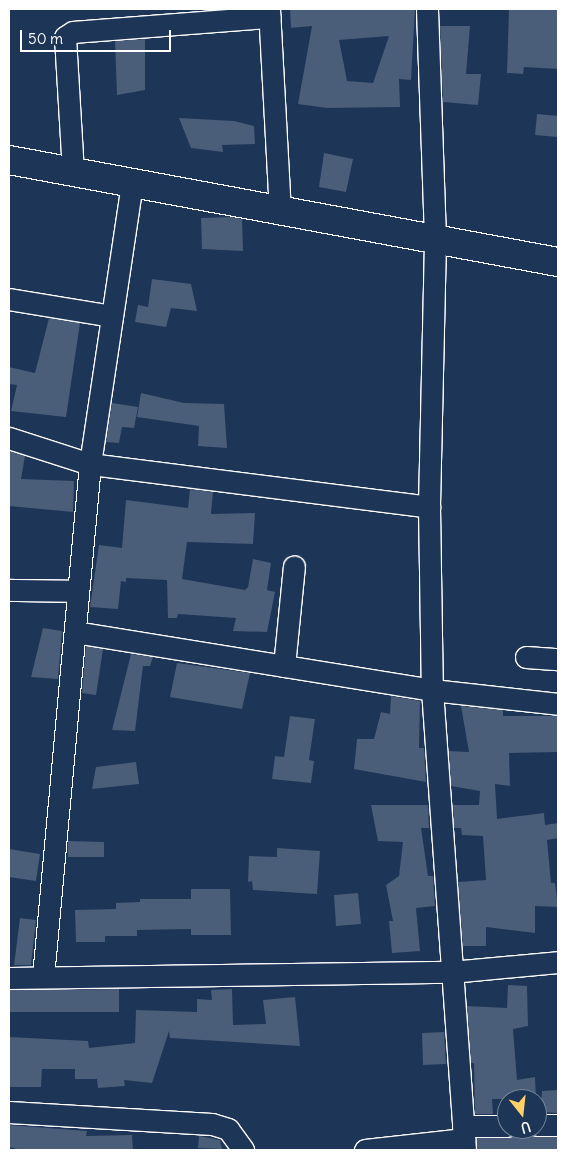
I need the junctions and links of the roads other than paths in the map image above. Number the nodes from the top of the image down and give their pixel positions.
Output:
1 (427, 9) edge
2 (269, 13) edge
3 (9, 160) edge
4 (73, 172) junction
5 (132, 183) junction
6 (280, 210) junction
7 (435, 240) junction
8 (558, 262) edge
9 (9, 299) edge
10 (112, 316) junction
11 (9, 438) edge
12 (90, 464) junction
13 (429, 507) junction
14 (294, 566) dead end
15 (9, 590) edge
16 (78, 591) junction
17 (76, 632) junction
18 (526, 657) dead end
19 (558, 659) edge
20 (284, 666) junction
21 (432, 690) junction
22 (558, 704) edge
23 (558, 962) edge
24 (451, 972) junction
25 (43, 977) junction
26 (9, 978) edge
27 (9, 1112) edge
28 (497, 1129) edge
29 (464, 1138) edge
30 (243, 1150) edge
31 (365, 1150) edge

1 - 7 street
2 - 4 street
2 - 6 street
3 - 4 street
4 - 5 street
5 - 6 street
5 - 10 street
6 - 7 street
7 - 8 street
7 - 13 street
9 - 10 street
10 - 12 street
11 - 12 street
12 - 13 street
12 - 16 street
13 - 21 street
14 - 20 street
15 - 16 street
16 - 17 street
17 - 20 street
17 - 25 street
18 - 19 street
20 - 21 street
21 - 22 street
21 - 24 street
23 - 24 street
24 - 25 street
24 - 29 street
25 - 26 street
27 - 30 street
28 - 29 street
29 - 31 street

